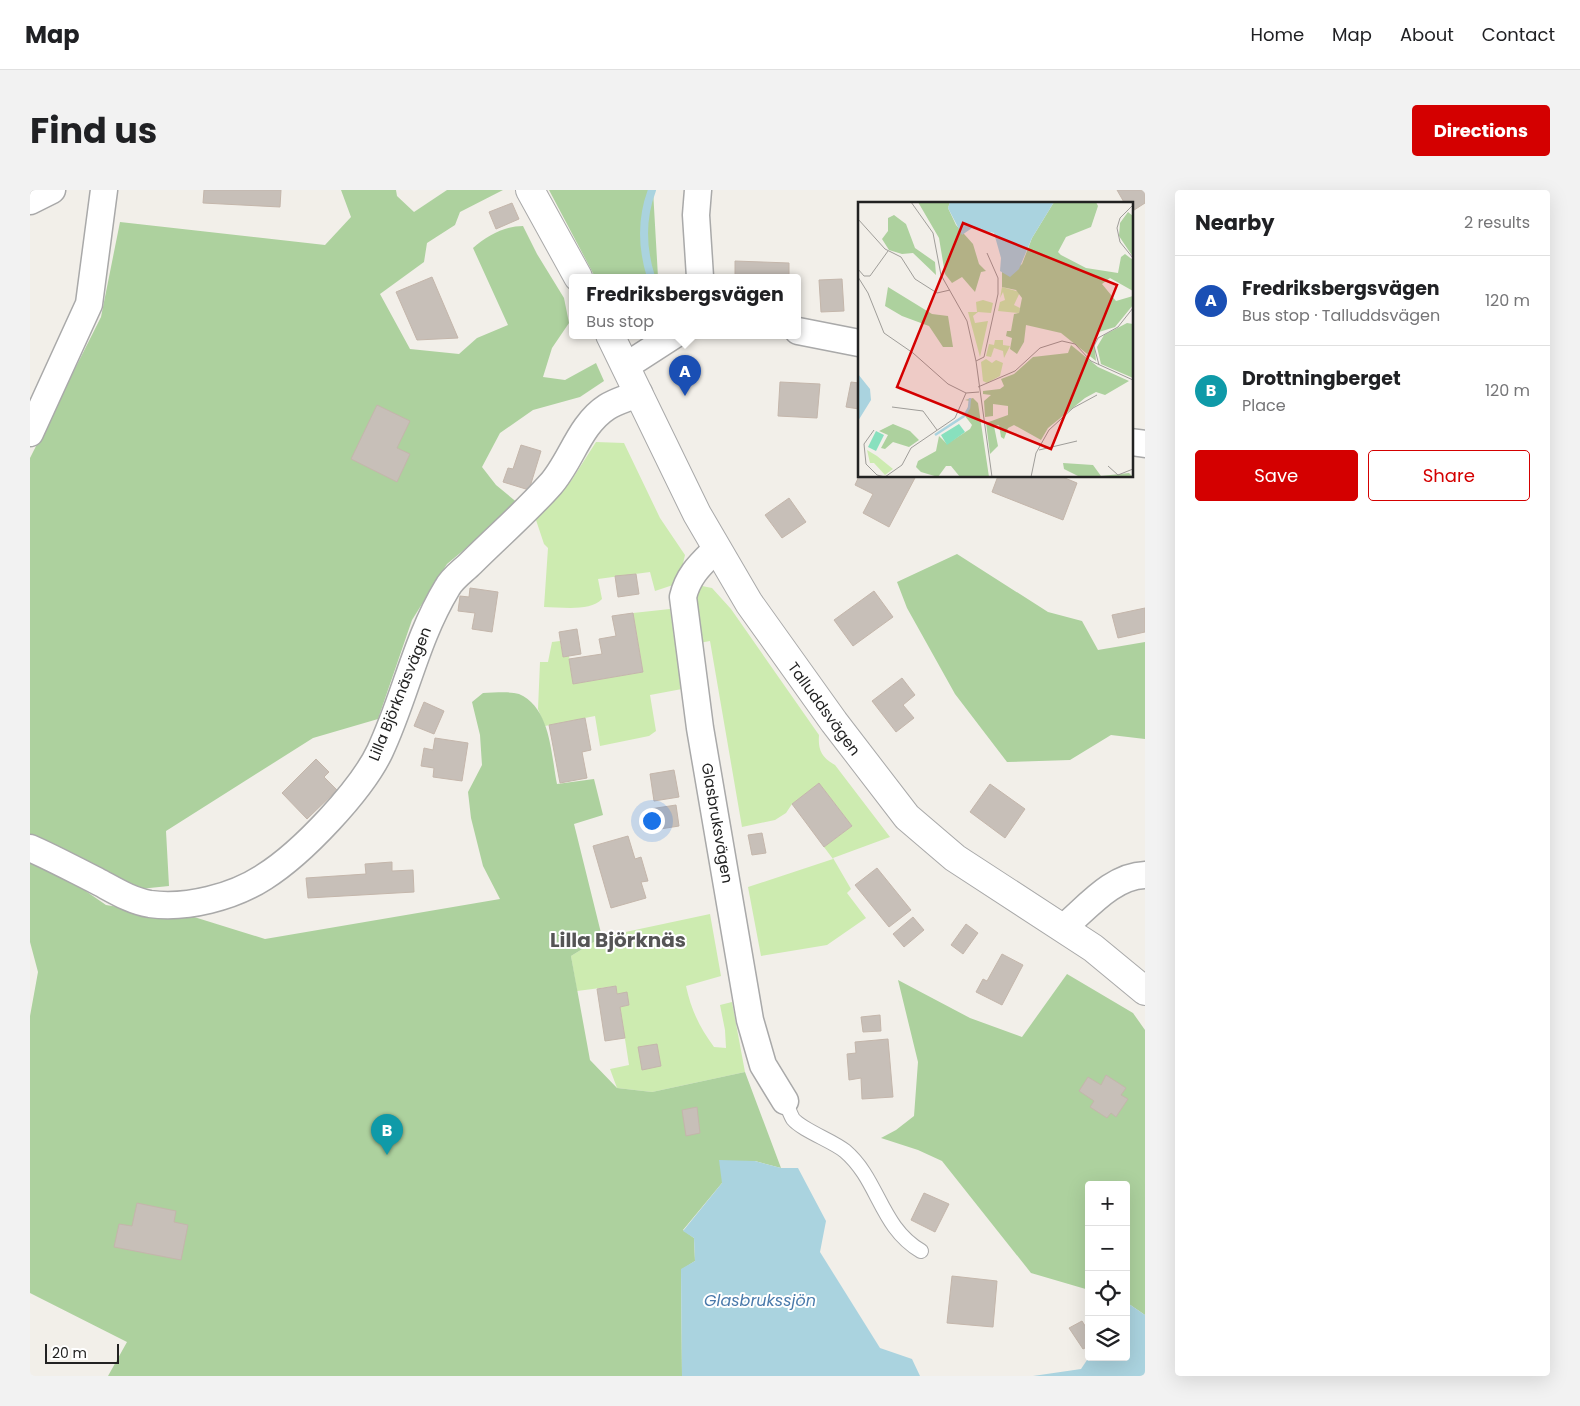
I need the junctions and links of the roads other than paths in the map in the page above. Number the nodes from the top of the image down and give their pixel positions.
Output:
1 (52, 190) edge
2 (104, 190) edge
3 (530, 190) edge
4 (698, 190) edge
5 (30, 200) edge
6 (576, 274) edge
7 (700, 274) edge
8 (801, 332) edge
9 (612, 339) edge
10 (668, 339) edge
11 (858, 343) edge
12 (626, 366) junction
13 (639, 393) junction
14 (30, 432) edge
15 (1132, 442) edge
16 (1145, 444) edge
17 (716, 549) junction
18 (30, 848) edge
19 (1145, 875) edge
20 (1063, 928) junction
21 (1145, 992) edge
22 (785, 1101) joint
23 (921, 1251) dead end

1 - 5 street
2 - 14 street
3 - 6 street
4 - 7 street
8 - 11 street
9 - 12 street, Talluddsvägen
10 - 12 street
12 - 13 street, Talluddsvägen
13 - 17 street, Talluddsvägen
13 - 18 street, Lilla Björknäsvägen
15 - 16 street
17 - 20 street, Talluddsvägen
17 - 22 street, Glasbruksvägen
19 - 20 street
20 - 21 street, Talluddsvägen
22 - 23 lane

